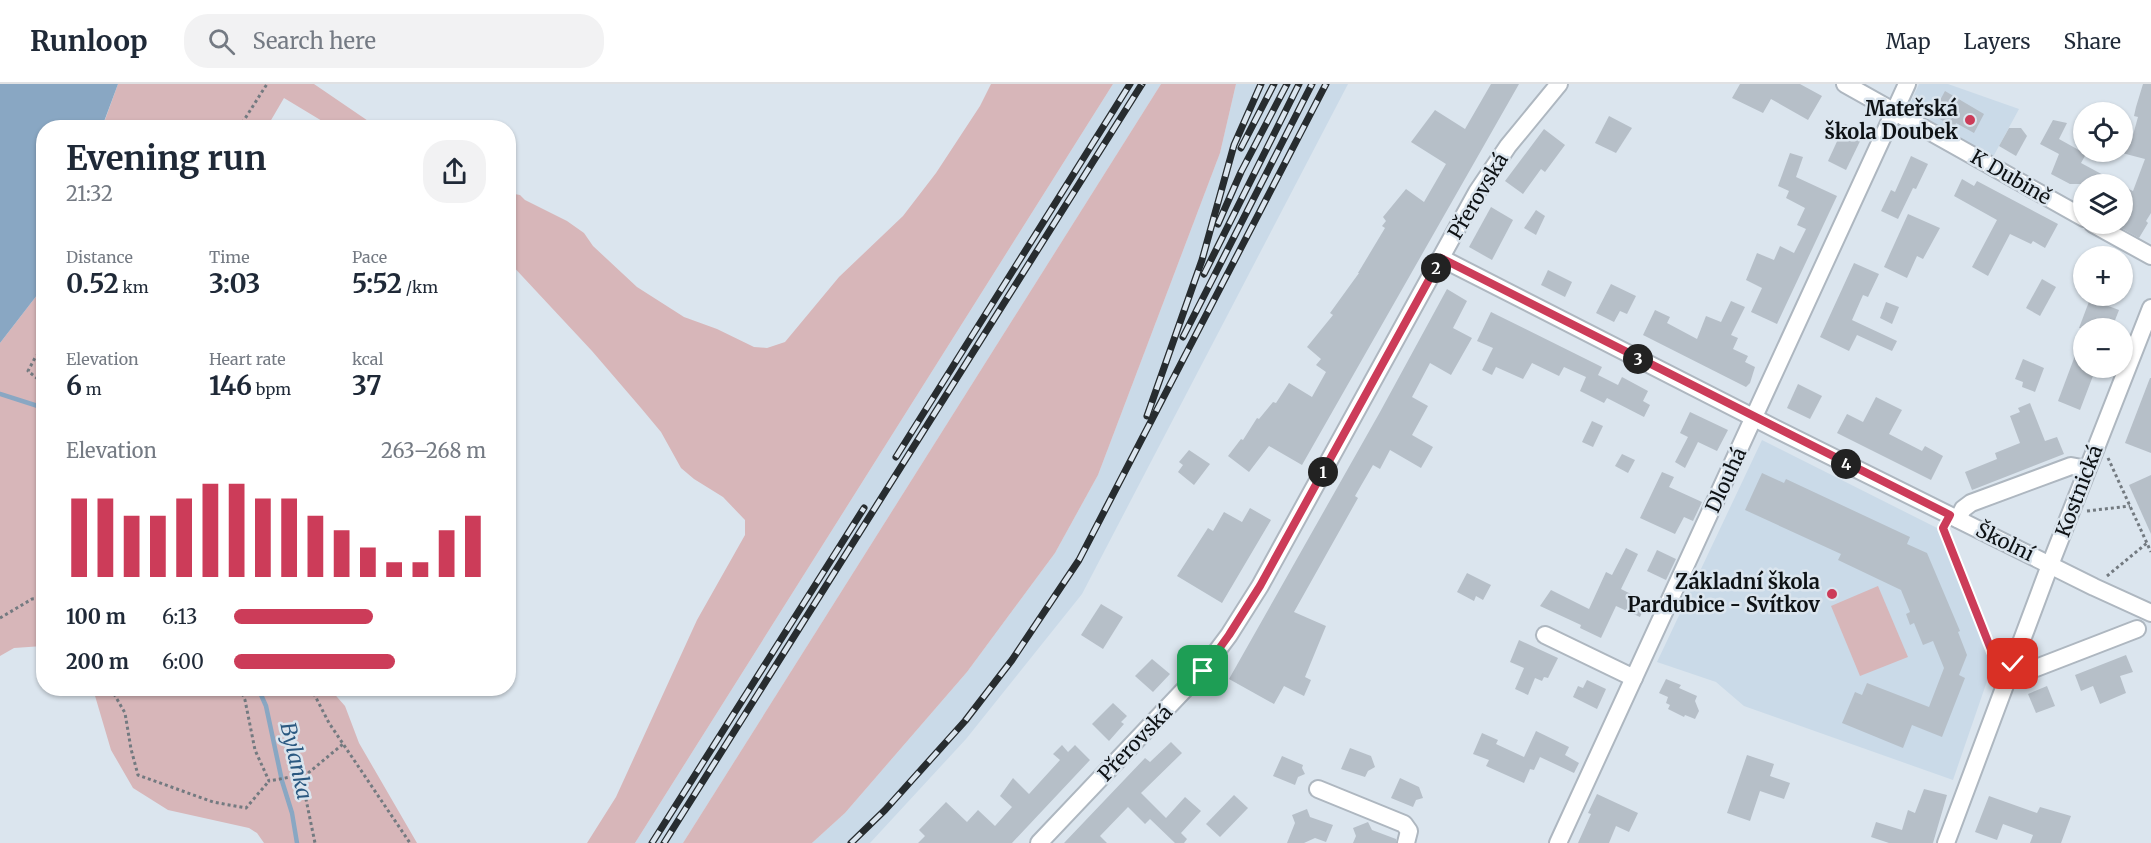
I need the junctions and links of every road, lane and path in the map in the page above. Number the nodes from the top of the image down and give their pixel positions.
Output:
1 (267, 84) edge
2 (1559, 84) edge
3 (1845, 84) edge
4 (1907, 84) edge
5 (1894, 111) junction
6 (244, 120) edge
7 (2073, 212) edge
8 (2111, 234) edge
9 (2151, 256) edge
10 (1441, 258) junction
11 (2151, 308) edge
12 (36, 356) edge
13 (36, 378) edge
14 (1755, 418) junction
15 (2095, 450) junction
16 (2087, 469) junction
17 (2130, 506) junction
18 (2070, 513) junction
19 (1954, 517) junction
20 (2147, 543) junction
21 (2151, 552) edge
22 (2050, 565) junction
23 (2094, 587) junction
24 (36, 599) edge
25 (2151, 613) edge
26 (0, 618) edge
27 (2137, 629) dead end
28 (1545, 635) dead end
29 (2013, 664) junction
30 (1634, 678) junction
31 (115, 696) edge
32 (243, 696) edge
33 (315, 696) edge
34 (343, 744) junction
35 (301, 775) junction
36 (269, 781) junction
37 (1318, 789) dead end
38 (315, 843) edge
39 (410, 843) edge
40 (1039, 843) edge
41 (1406, 843) edge
42 (1558, 843) edge
43 (1946, 843) edge

1 - 6 path
2 - 10 street, Přerovská
3 - 5 street, K Dubině
4 - 5 street, Dlouhá
5 - 7 street, K Dubině
5 - 14 street, Dlouhá
8 - 9 street
10 - 14 street, Školní
10 - 40 street, Přerovská
11 - 15 street, Kostnická
12 - 13 path
14 - 19 street, Školní
14 - 30 street, Dlouhá
15 - 16 street, Kostnická
15 - 17 path
16 - 18 street, Kostnická
16 - 19 street
17 - 18 path
17 - 20 path
18 - 22 street, Kostnická
19 - 22 street, Školní
19 - 29 path
20 - 21 path
20 - 23 path
22 - 23 street, Školní
22 - 29 street, Kostnická
23 - 25 street, Školní
24 - 26 path
27 - 29 street
28 - 30 street
29 - 43 street, Kostnická
30 - 42 street, Dlouhá
31 - 36 path
32 - 36 path
33 - 34 path
34 - 35 path
34 - 39 path
35 - 36 path
35 - 38 path
37 - 41 street

